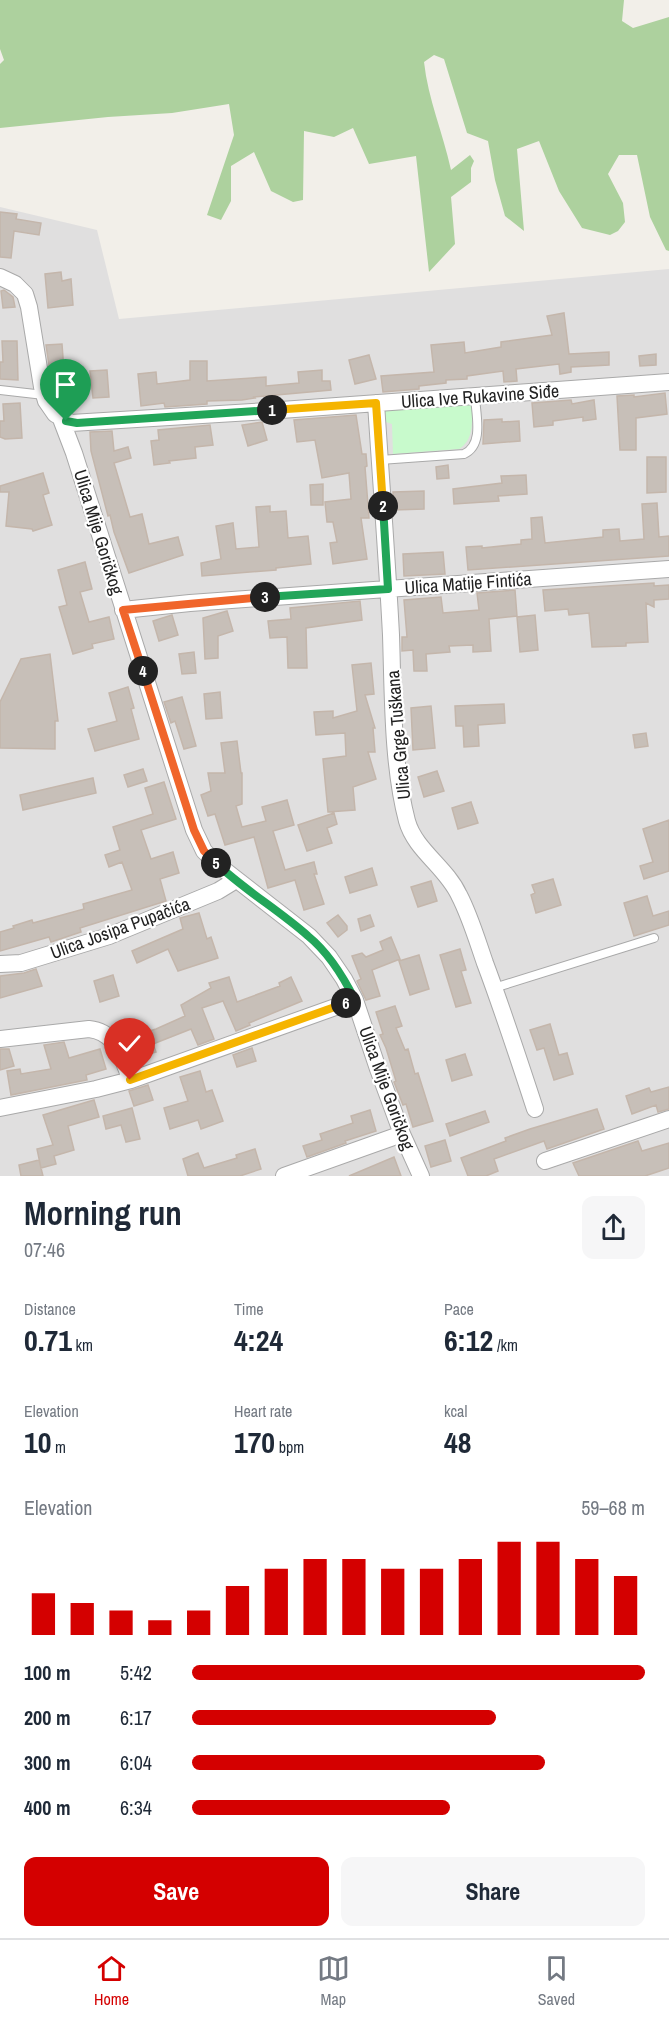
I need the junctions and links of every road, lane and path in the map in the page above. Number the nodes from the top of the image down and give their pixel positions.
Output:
1 (0, 277) edge
2 (669, 382) edge
3 (0, 390) edge
4 (44, 395) junction
5 (475, 397) junction
6 (376, 403) junction
7 (62, 419) junction
8 (380, 460) junction
9 (669, 569) edge
10 (388, 589) junction
11 (123, 610) junction
12 (236, 880) junction
13 (654, 938) dead end
14 (0, 964) edge
15 (494, 988) junction
16 (355, 1000) junction
17 (0, 1039) edge
18 (130, 1080) junction
19 (0, 1108) edge
20 (535, 1109) dead end
21 (669, 1119) edge
22 (402, 1134) junction
23 (545, 1161) dead end
24 (284, 1176) edge
25 (420, 1176) edge

1 - 4 street
2 - 5 street, Ulica Ive Rukavine Siđe
3 - 4 lane
4 - 7 street
5 - 6 street, Ulica Ive Rukavine Siđe
5 - 8 lane
6 - 7 street, Ulica Ive Rukavine Siđe
6 - 8 street, Ulica Grge Tuškana
7 - 11 street, Ulica Mije Goričkog
8 - 10 street, Ulica Grge Tuškana
9 - 10 street, Ulica Matije Fintića
10 - 11 street, Ulica Matije Fintića
10 - 15 street, Ulica Grge Tuškana
11 - 12 street, Ulica Mije Goričkog
12 - 14 street, Ulica Josipa Pupačića
12 - 16 street, Ulica Mije Goričkog
13 - 15 lane
15 - 20 street, Ulica Grge Tuškana
16 - 18 street
16 - 22 street, Ulica Mije Goričkog
17 - 18 street
18 - 19 street
21 - 23 street
22 - 24 street
22 - 25 street, Ulica Mije Goričkog

